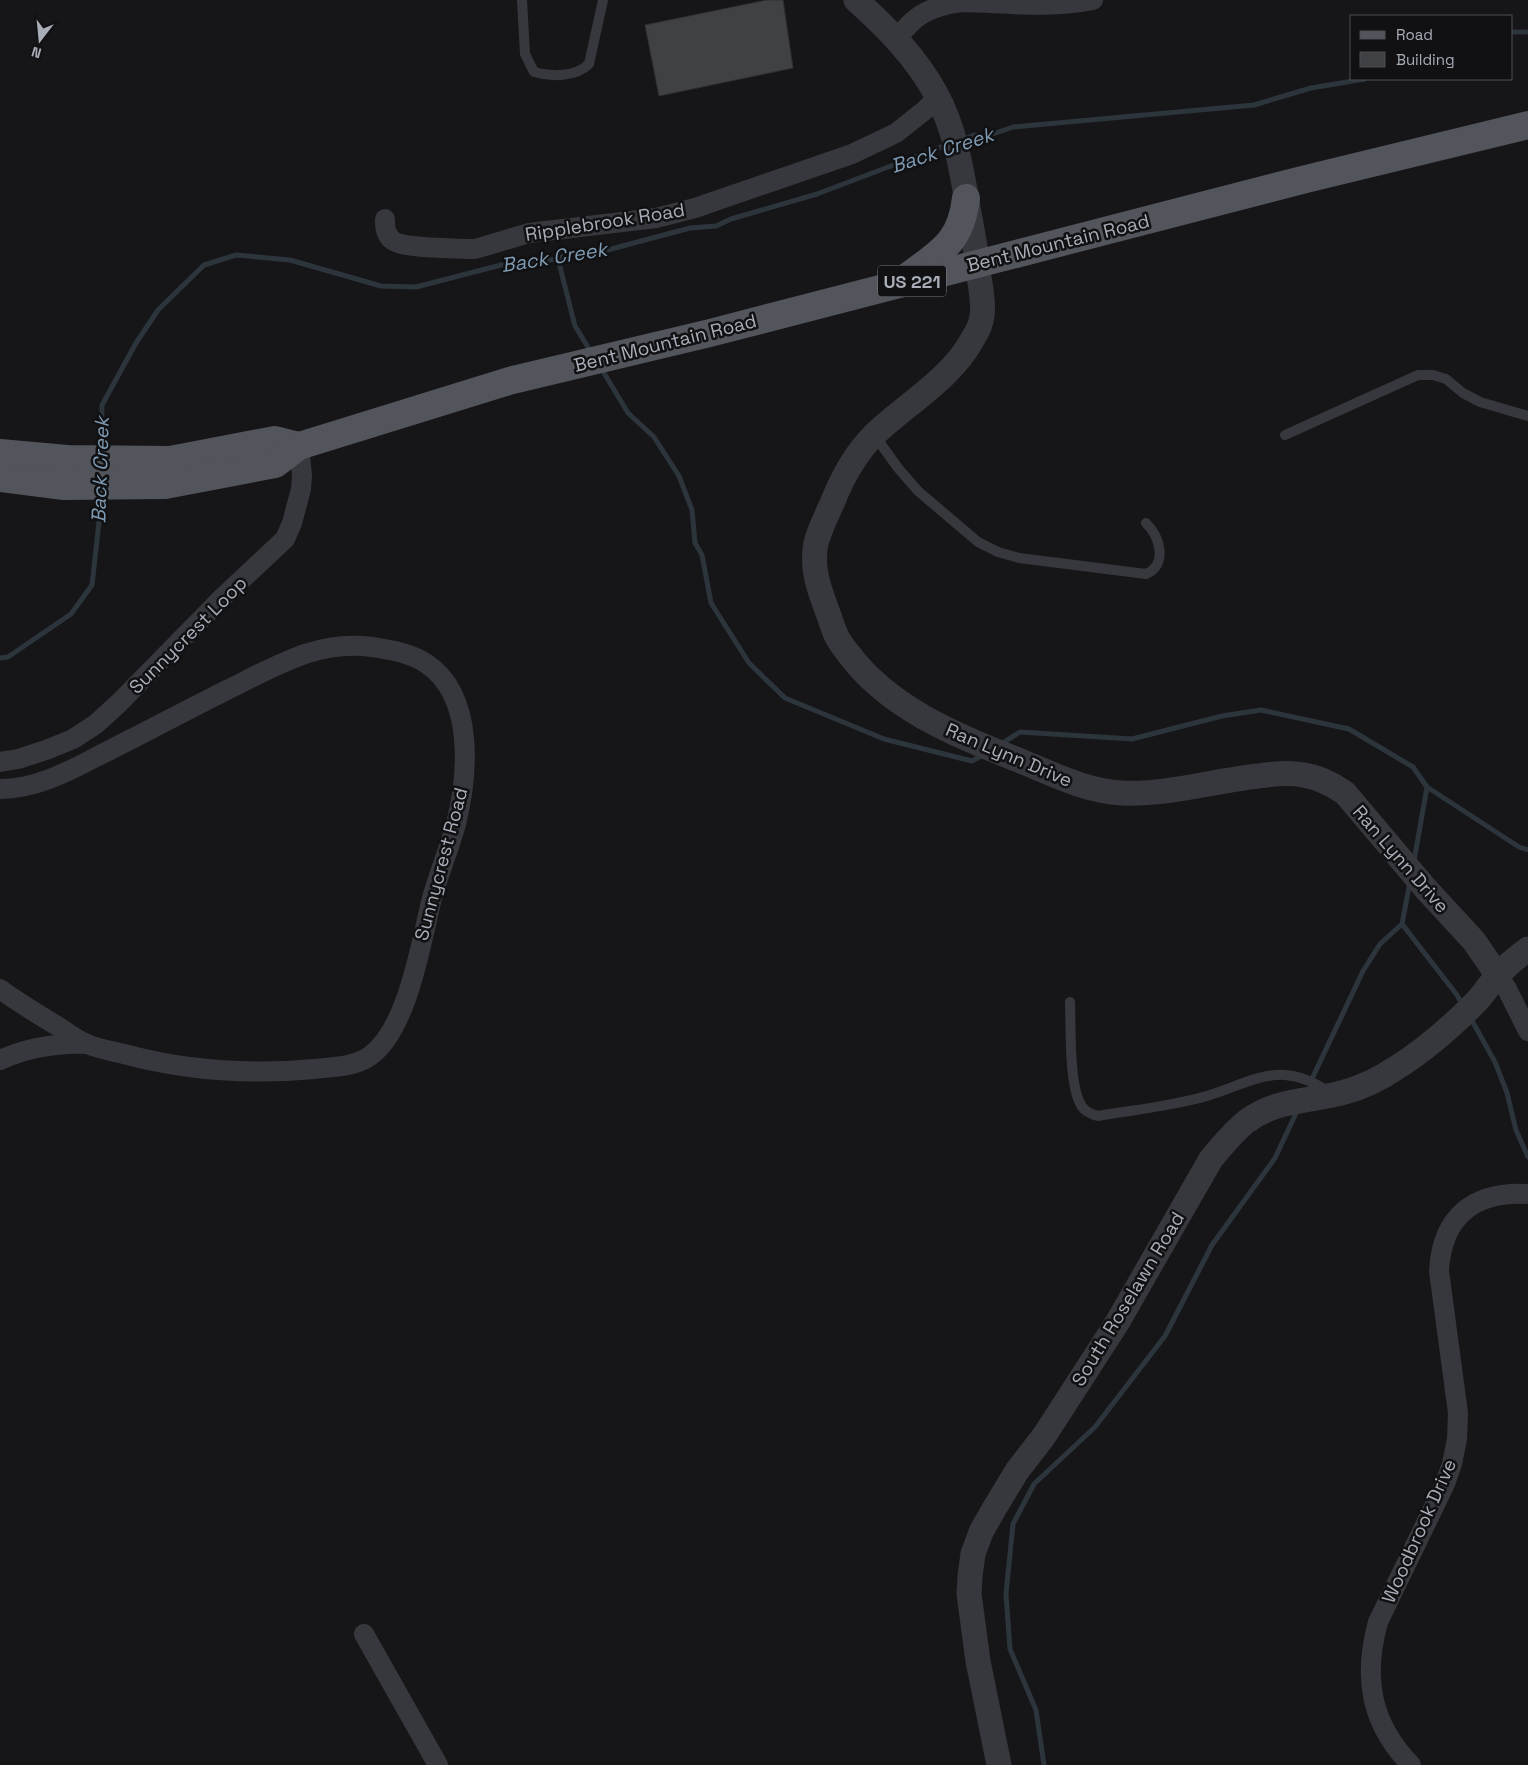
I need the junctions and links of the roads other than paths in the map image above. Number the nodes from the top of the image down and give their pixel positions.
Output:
1 (522, 0) edge
2 (603, 0) edge
3 (856, 0) edge
4 (1093, 0) edge
5 (896, 39) junction
6 (938, 97) junction
7 (1528, 125) edge
8 (966, 198) junction
9 (385, 219) dead end
10 (978, 264) junction
11 (898, 285) junction
12 (1528, 416) edge
13 (874, 435) junction
14 (1285, 436) dead end
15 (299, 446) junction
16 (0, 453) edge
17 (262, 455) junction
18 (0, 478) edge
19 (1146, 522) dead end
20 (0, 762) edge
21 (0, 789) edge
22 (1528, 949) edge
23 (1498, 976) junction
24 (0, 989) edge
25 (1070, 1002) dead end
26 (1528, 1031) edge
27 (87, 1044) junction
28 (0, 1060) edge
29 (1333, 1095) junction
30 (1528, 1194) edge
31 (364, 1634) dead end
32 (438, 1765) edge
33 (999, 1765) edge
34 (1411, 1765) edge

1 - 2 lane
3 - 5 street, Ran Lynn Drive
4 - 5 street
5 - 6 street, Ran Lynn Drive
6 - 8 street, Ran Lynn Drive
6 - 9 street, Ripplebrook Road
7 - 10 main road, Bent Mountain Road / US 221
8 - 10 street, Ran Lynn Drive
8 - 11 main road
10 - 11 main road, Bent Mountain Road / US 221
10 - 13 street, Ran Lynn Drive
11 - 15 main road, Bent Mountain Road / US 221
12 - 14 lane
13 - 19 lane
13 - 23 street, Ran Lynn Drive
15 - 17 main road
15 - 20 street, Sunnycrest Loop
16 - 17 main road
17 - 18 main road
21 - 27 street, Sunnycrest Road
22 - 23 street, South Roselawn Road
23 - 26 street, Ran Lynn Drive
23 - 29 street, South Roselawn Road
24 - 27 street, Sunnycrest Road
25 - 29 lane
27 - 28 street, Sunnycrest Road
29 - 33 street, South Roselawn Road
30 - 34 street, Woodbrook Drive
31 - 32 street

